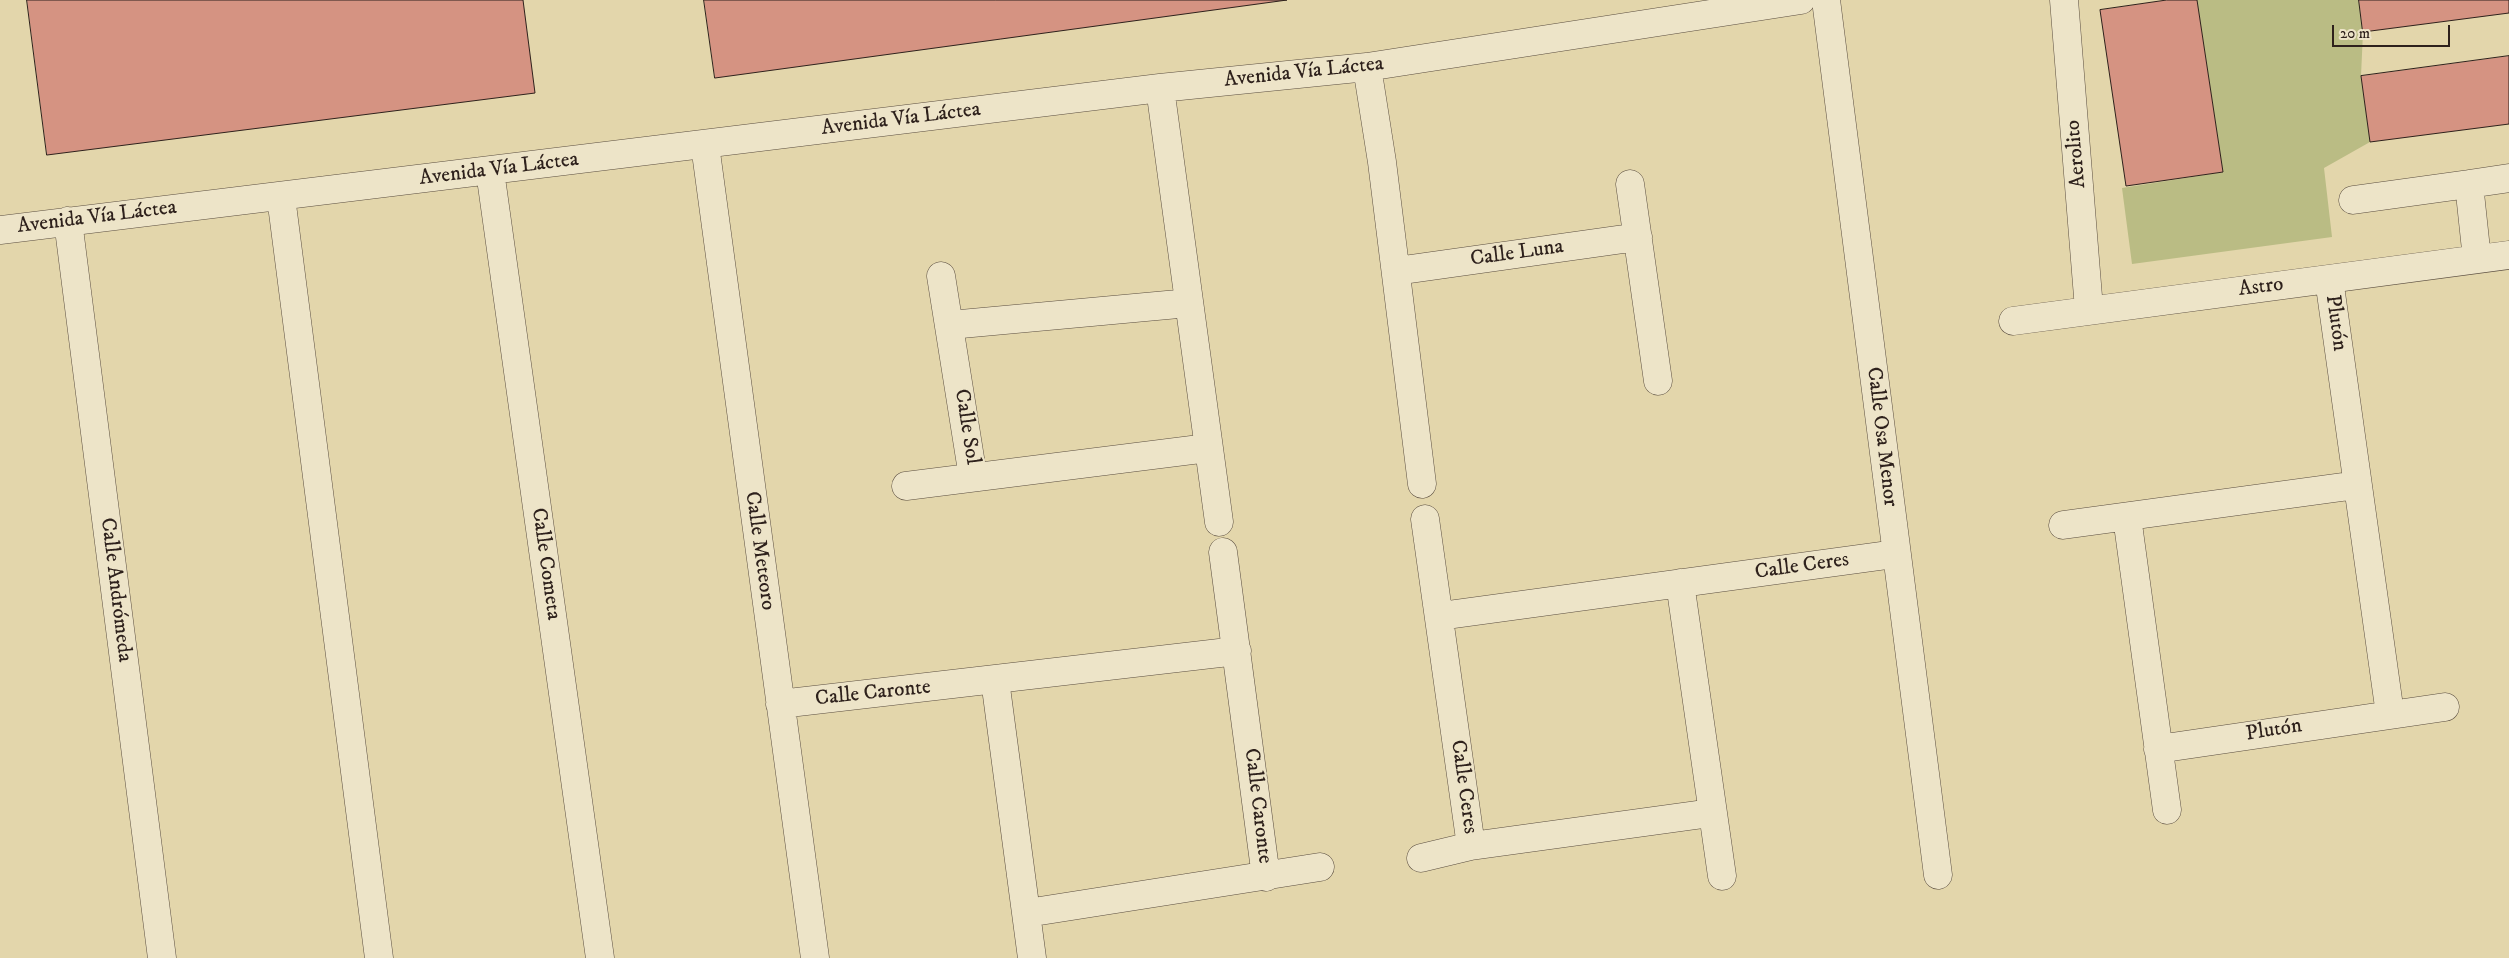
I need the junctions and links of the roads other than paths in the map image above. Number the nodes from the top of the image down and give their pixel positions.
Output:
1 (1801, 0) edge
2 (1826, 0) edge
3 (2064, 0) edge
4 (1367, 67) junction
5 (1160, 88) junction
6 (704, 145) junction
7 (490, 171) junction
8 (2509, 178) edge
9 (1630, 184) dead end
10 (2469, 184) junction
11 (282, 196) junction
12 (2353, 200) dead end
13 (68, 222) junction
14 (0, 230) edge
15 (1638, 237) junction
16 (2509, 254) edge
17 (2477, 259) junction
18 (1396, 271) junction
19 (942, 276) dead end
20 (2329, 279) junction
21 (1190, 303) junction
22 (2089, 309) junction
23 (2013, 320) dead end
24 (950, 325) junction
25 (1658, 381) dead end
26 (1208, 448) junction
27 (973, 477) junction
28 (1422, 484) dead end
29 (2357, 485) junction
30 (906, 486) dead end
31 (2126, 517) junction
32 (1425, 519) dead end
33 (1219, 522) dead end
34 (2063, 525) dead end
35 (1223, 552) dead end
36 (1895, 554) junction
37 (1680, 583) junction
38 (1440, 616) junction
39 (1236, 651) junction
40 (995, 680) junction
41 (780, 704) junction
42 (2445, 707) dead end
43 (2390, 714) junction
44 (2158, 749) junction
45 (2167, 810) dead end
46 (1711, 813) junction
47 (1471, 846) junction
48 (1422, 858) dead end
49 (1320, 867) dead end
50 (1938, 875) dead end
51 (1266, 876) junction
52 (1722, 876) dead end
53 (1027, 913) junction
54 (162, 958) edge
55 (379, 958) edge
56 (600, 958) edge
57 (815, 958) edge
58 (1032, 958) edge

1 - 4 street, Avenida Vía Láctea
2 - 36 street, Calle Osa Menor
3 - 22 street, Aerolito
4 - 5 street, Avenida Vía Láctea
4 - 18 street
5 - 6 street, Avenida Vía Láctea
5 - 21 street
6 - 7 street, Avenida Vía Láctea
6 - 41 street, Calle Meteoro
7 - 11 street, Avenida Vía Láctea
7 - 56 street, Calle Cometa
8 - 10 street
9 - 15 street
10 - 12 street
10 - 17 street
11 - 13 street, Avenida Vía Láctea
11 - 55 street
13 - 14 street, Avenida Vía Láctea
13 - 54 street, Calle Andrómeda
15 - 18 street, Calle Luna
15 - 25 street
16 - 17 street, Astro
17 - 20 street, Astro
18 - 28 street
19 - 24 street, Calle Sol
20 - 22 street, Astro
20 - 29 street, Plutón
21 - 24 street
21 - 26 street
22 - 23 street, Astro
24 - 27 street, Calle Sol
26 - 27 street, Calle Sol
26 - 33 street
27 - 30 street
29 - 31 street
29 - 43 street, Plutón
31 - 34 street
31 - 44 street
32 - 38 street
35 - 39 street
36 - 37 street, Calle Ceres
36 - 50 street, Calle Osa Menor
37 - 38 street, Calle Ceres
37 - 46 street
38 - 47 street, Calle Ceres
39 - 40 street, Calle Caronte
39 - 51 street, Calle Caronte
40 - 41 street, Calle Caronte
40 - 53 street
41 - 57 street, Calle Meteoro
42 - 43 street, Plutón
43 - 44 street, Plutón
44 - 45 street
46 - 47 street, Calle Ceres
46 - 52 street
47 - 48 street
49 - 51 street
51 - 53 street, Calle Caronte
53 - 58 street

